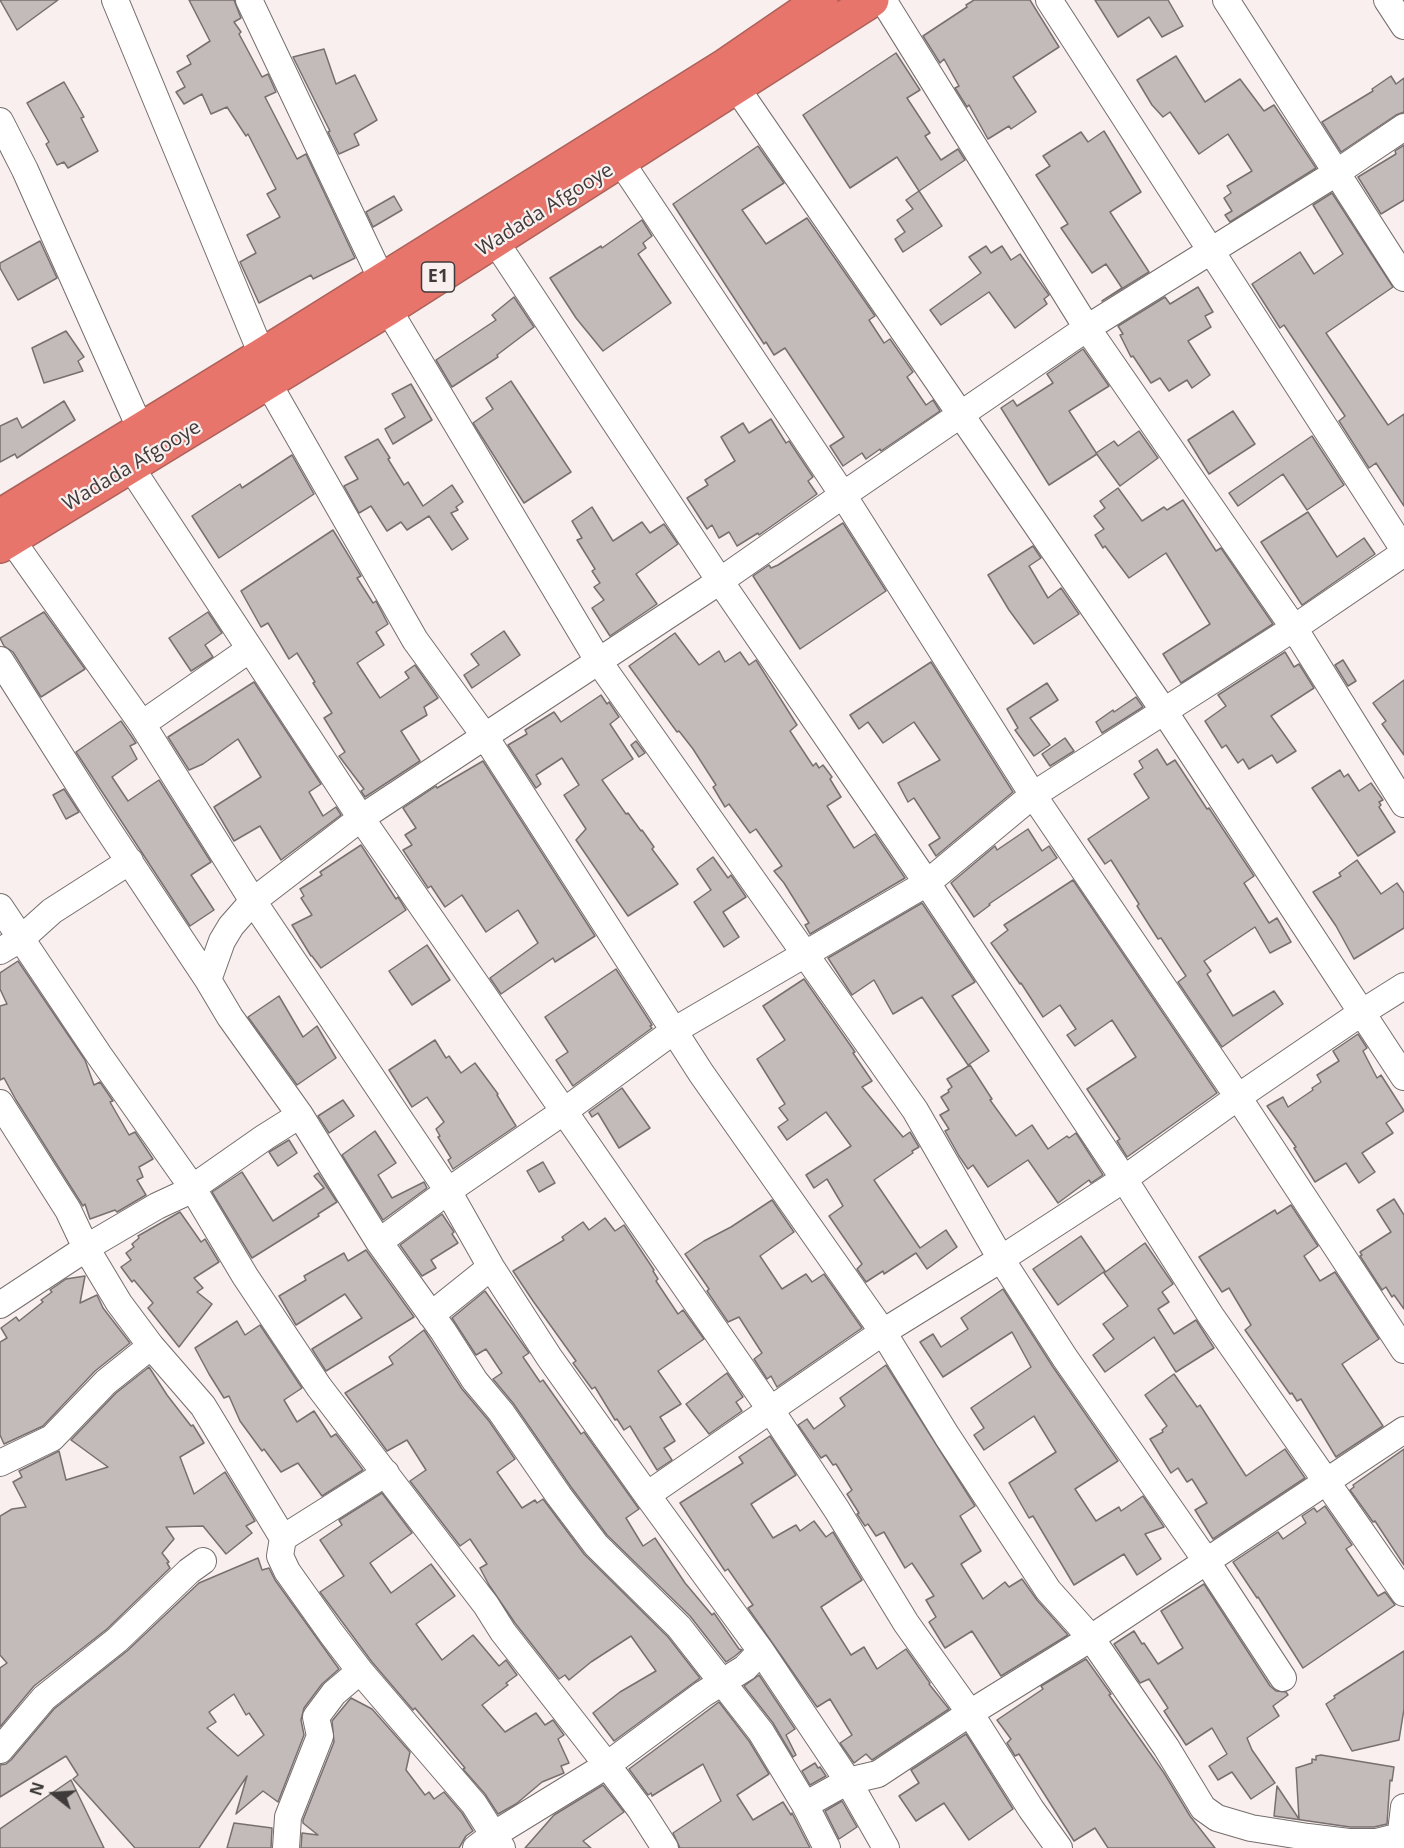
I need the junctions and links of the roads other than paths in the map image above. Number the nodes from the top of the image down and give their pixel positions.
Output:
1 (115, 0) edge
2 (249, 0) edge
3 (821, 0) edge
4 (872, 0) edge
5 (883, 0) edge
6 (1049, 0) edge
7 (1226, 0) edge
8 (1387, 0) edge
9 (1404, 26) edge
10 (736, 87) junction
11 (0, 121) edge
12 (1404, 127) edge
13 (621, 162) junction
14 (1336, 173) junction
15 (495, 241) junction
16 (1210, 250) junction
17 (1404, 278) edge
18 (385, 295) junction
19 (1087, 328) junction
20 (265, 369) junction
21 (961, 414) junction
22 (140, 428) junction
23 (130, 466) junction
24 (843, 495) junction
25 (4, 533) edge
26 (1404, 551) edge
27 (720, 581) junction
28 (1294, 628) junction
29 (250, 649) junction
30 (0, 660) edge
31 (599, 662) junction
32 (1164, 711) junction
33 (142, 724) junction
34 (484, 735) junction
35 (1033, 795) junction
36 (1404, 804) edge
37 (361, 818) junction
38 (130, 861) junction
39 (927, 883) junction
40 (253, 901) junction
41 (0, 907) edge
42 (22, 938) junction
43 (0, 951) edge
44 (805, 953) junction
45 (208, 980) junction
46 (1404, 986) edge
47 (1360, 1013) junction
48 (675, 1030) junction
49 (1404, 1077) edge
50 (1238, 1097) junction
51 (0, 1103) edge
52 (563, 1112) junction
53 (300, 1115) junction
54 (1124, 1179) junction
55 (192, 1188) junction
56 (448, 1191) junction
57 (379, 1242) junction
58 (86, 1248) junction
59 (1000, 1259) junction
60 (491, 1267) junction
61 (0, 1305) edge
62 (431, 1315) junction
63 (883, 1332) junction
64 (151, 1346) junction
65 (1404, 1350) edge
66 (770, 1409) junction
67 (1404, 1430) edge
68 (0, 1463) edge
69 (386, 1473) junction
70 (1327, 1480) junction
71 (647, 1495) junction
72 (283, 1538) junction
73 (203, 1561) dead end
74 (1207, 1562) junction
75 (1404, 1593) edge
76 (1091, 1638) junction
77 (761, 1651) junction
78 (360, 1671) junction
79 (1283, 1678) dead end
80 (722, 1683) junction
81 (970, 1713) junction
82 (0, 1750) edge
83 (607, 1765) junction
84 (848, 1781) junction
85 (805, 1805) junction
86 (1404, 1807) edge
87 (1401, 1840) edge
88 (490, 1844) edge
89 (874, 1844) edge
90 (286, 1848) edge
91 (665, 1848) edge
92 (827, 1848) edge
93 (1059, 1848) edge

1 - 20 street
2 - 18 street
3 - 18 highway, Wadada Afgooye / E1
4 - 10 highway, Wadada Afgooye / E1
5 - 19 street
6 - 16 street
7 - 14 street
8 - 9 street
10 - 13 highway, Wadada Afgooye / E1
10 - 21 street
11 - 22 street
12 - 14 street
13 - 15 highway, Wadada Afgooye / E1
13 - 24 street
14 - 16 street
14 - 17 street
15 - 18 highway, Wadada Afgooye / E1
15 - 27 street
16 - 19 street
16 - 26 street
18 - 20 highway, Wadada Afgooye / E1
18 - 31 street
19 - 21 street
19 - 28 street
20 - 22 highway, Wadada Afgooye / E1
20 - 23 highway, Wadada Afgooye / E1
20 - 34 street
21 - 24 street
21 - 32 street
22 - 25 highway, Wadada Afgooye / E1
23 - 25 highway, Wadada Afgooye / E1
23 - 29 street
24 - 27 street
24 - 35 street
25 - 33 street
26 - 28 street
27 - 31 street
27 - 39 street
28 - 32 street
28 - 36 street
29 - 33 street
29 - 37 street
30 - 38 street
31 - 34 street
31 - 44 street
32 - 35 street
32 - 47 street
33 - 40 street
34 - 37 street
34 - 48 street
35 - 39 street
35 - 50 street
37 - 40 street
37 - 52 street
38 - 42 street
38 - 45 street
39 - 44 street
39 - 54 street
40 - 45 street
40 - 56 street
41 - 42 street
42 - 43 street
42 - 55 street
44 - 48 street
44 - 59 street
45 - 53 street
46 - 47 street
47 - 49 street
47 - 50 street
48 - 52 street
48 - 63 street
50 - 54 street
50 - 65 street
51 - 58 street
52 - 56 street
52 - 66 street
53 - 55 street
53 - 57 street
54 - 59 street
54 - 70 street
55 - 58 street
55 - 69 street
56 - 57 street
56 - 60 street
57 - 62 street
58 - 61 street
58 - 64 street
59 - 63 street
59 - 74 street
60 - 62 street
60 - 71 street
62 - 80 street
63 - 66 street
63 - 76 street
64 - 68 street
64 - 72 street
66 - 71 street
66 - 81 street
67 - 70 street
69 - 72 street
69 - 83 street
70 - 74 street
70 - 75 street
71 - 77 street
72 - 78 street
73 - 82 street
74 - 76 street
74 - 79 street
76 - 81 street
76 - 87 street
77 - 80 street
77 - 84 street
78 - 88 street
78 - 90 street
80 - 83 street
80 - 85 street
81 - 84 street
81 - 93 street
83 - 88 street
83 - 91 street
84 - 85 street
84 - 89 street
85 - 92 street
86 - 87 street

